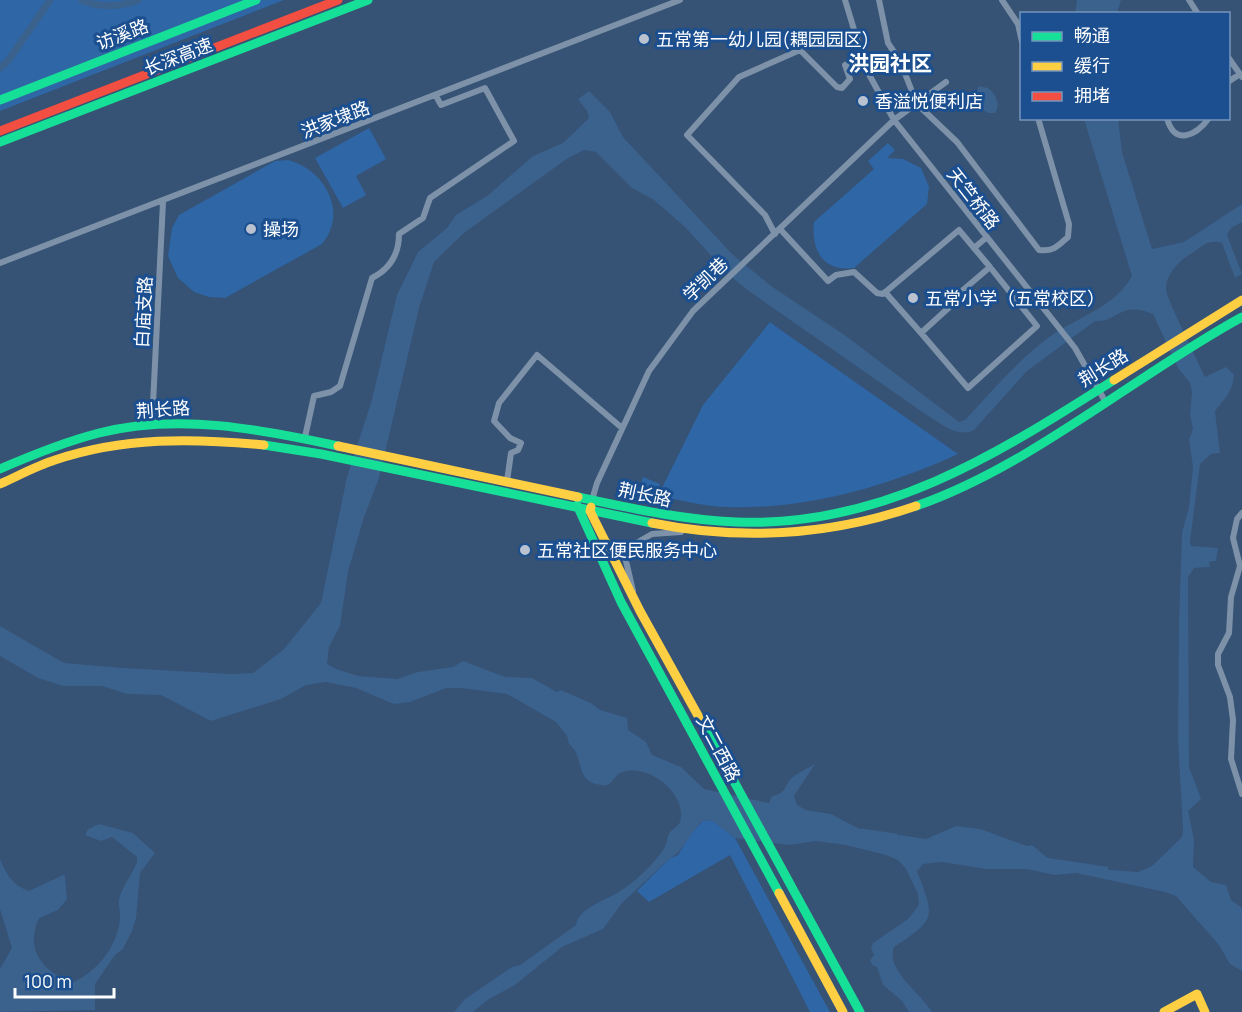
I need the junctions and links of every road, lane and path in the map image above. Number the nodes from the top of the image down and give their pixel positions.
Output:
1 (256, 0) edge
2 (338, 0) edge
3 (368, 0) edge
4 (680, 0) edge
5 (845, 0) edge
6 (879, 0) edge
7 (1002, 0) edge
8 (1020, 33) edge
9 (862, 58) junction
10 (1230, 60) edge
11 (1241, 75) edge
12 (946, 82) dead end
13 (436, 96) junction
14 (0, 100) edge
15 (917, 104) junction
16 (894, 120) junction
17 (1039, 120) edge
18 (1168, 120) edge
19 (1208, 120) edge
20 (0, 131) edge
21 (0, 142) edge
22 (164, 202) junction
23 (777, 231) junction
24 (987, 237) junction
25 (974, 248) junction
26 (0, 263) edge
27 (990, 267) junction
28 (885, 292) junction
29 (1242, 300) edge
30 (1242, 317) edge
31 (921, 333) junction
32 (1098, 390) junction
33 (1105, 401) junction
34 (152, 424) junction
35 (622, 428) junction
36 (305, 437) junction
37 (0, 469) edge
38 (507, 481) junction
39 (0, 484) edge
40 (579, 497) junction
41 (592, 500) junction
42 (577, 509) junction
43 (590, 511) junction
44 (1242, 513) edge
45 (686, 532) junction
46 (640, 611) junction
47 (1242, 794) edge
48 (843, 1012) edge
49 (860, 1012) edge
50 (1164, 1012) edge
51 (1205, 1012) edge

1 - 14 main road, 访溪路
2 - 20 main road, 长深高速
3 - 21 main road, 长深高速
4 - 13 street, 洪家埭路
5 - 9 street, 天竺桥路
6 - 15 street
7 - 8 street
9 - 16 street, 天竺桥路
9 - 23 street
10 - 11 street
12 - 15 street, 学凯巷
13 - 22 street, 洪家埭路
13 - 36 street
15 - 16 street, 学凯巷
15 - 17 street
16 - 23 street, 学凯巷
16 - 24 street, 天竺桥路
18 - 19 street
22 - 26 street, 洪家埭路
22 - 34 street, 白庙支路
23 - 28 street
23 - 35 street, 学凯巷
24 - 25 street
24 - 32 street, 天竺桥路
25 - 27 street
25 - 28 street
27 - 31 street
27 - 31 street
28 - 31 street
29 - 32 main road, 荆长路
30 - 33 main road, 荆长路
32 - 33 street, 天竺桥路
32 - 41 main road, 荆长路
33 - 45 main road, 荆长路
34 - 36 main road, 荆长路
34 - 37 main road, 荆长路
35 - 38 street
35 - 41 street, 学凯巷
36 - 38 main road, 荆长路
38 - 40 main road, 荆长路
39 - 42 main road, 荆长路
40 - 41 main road, 荆长路
40 - 42 main road
41 - 43 main road
42 - 43 main road, 荆长路
42 - 48 main road, 文二西路
43 - 45 main road, 荆长路
43 - 46 main road, 文二西路
44 - 47 street
45 - 46 street
46 - 49 main road, 文二西路
50 - 51 main road

